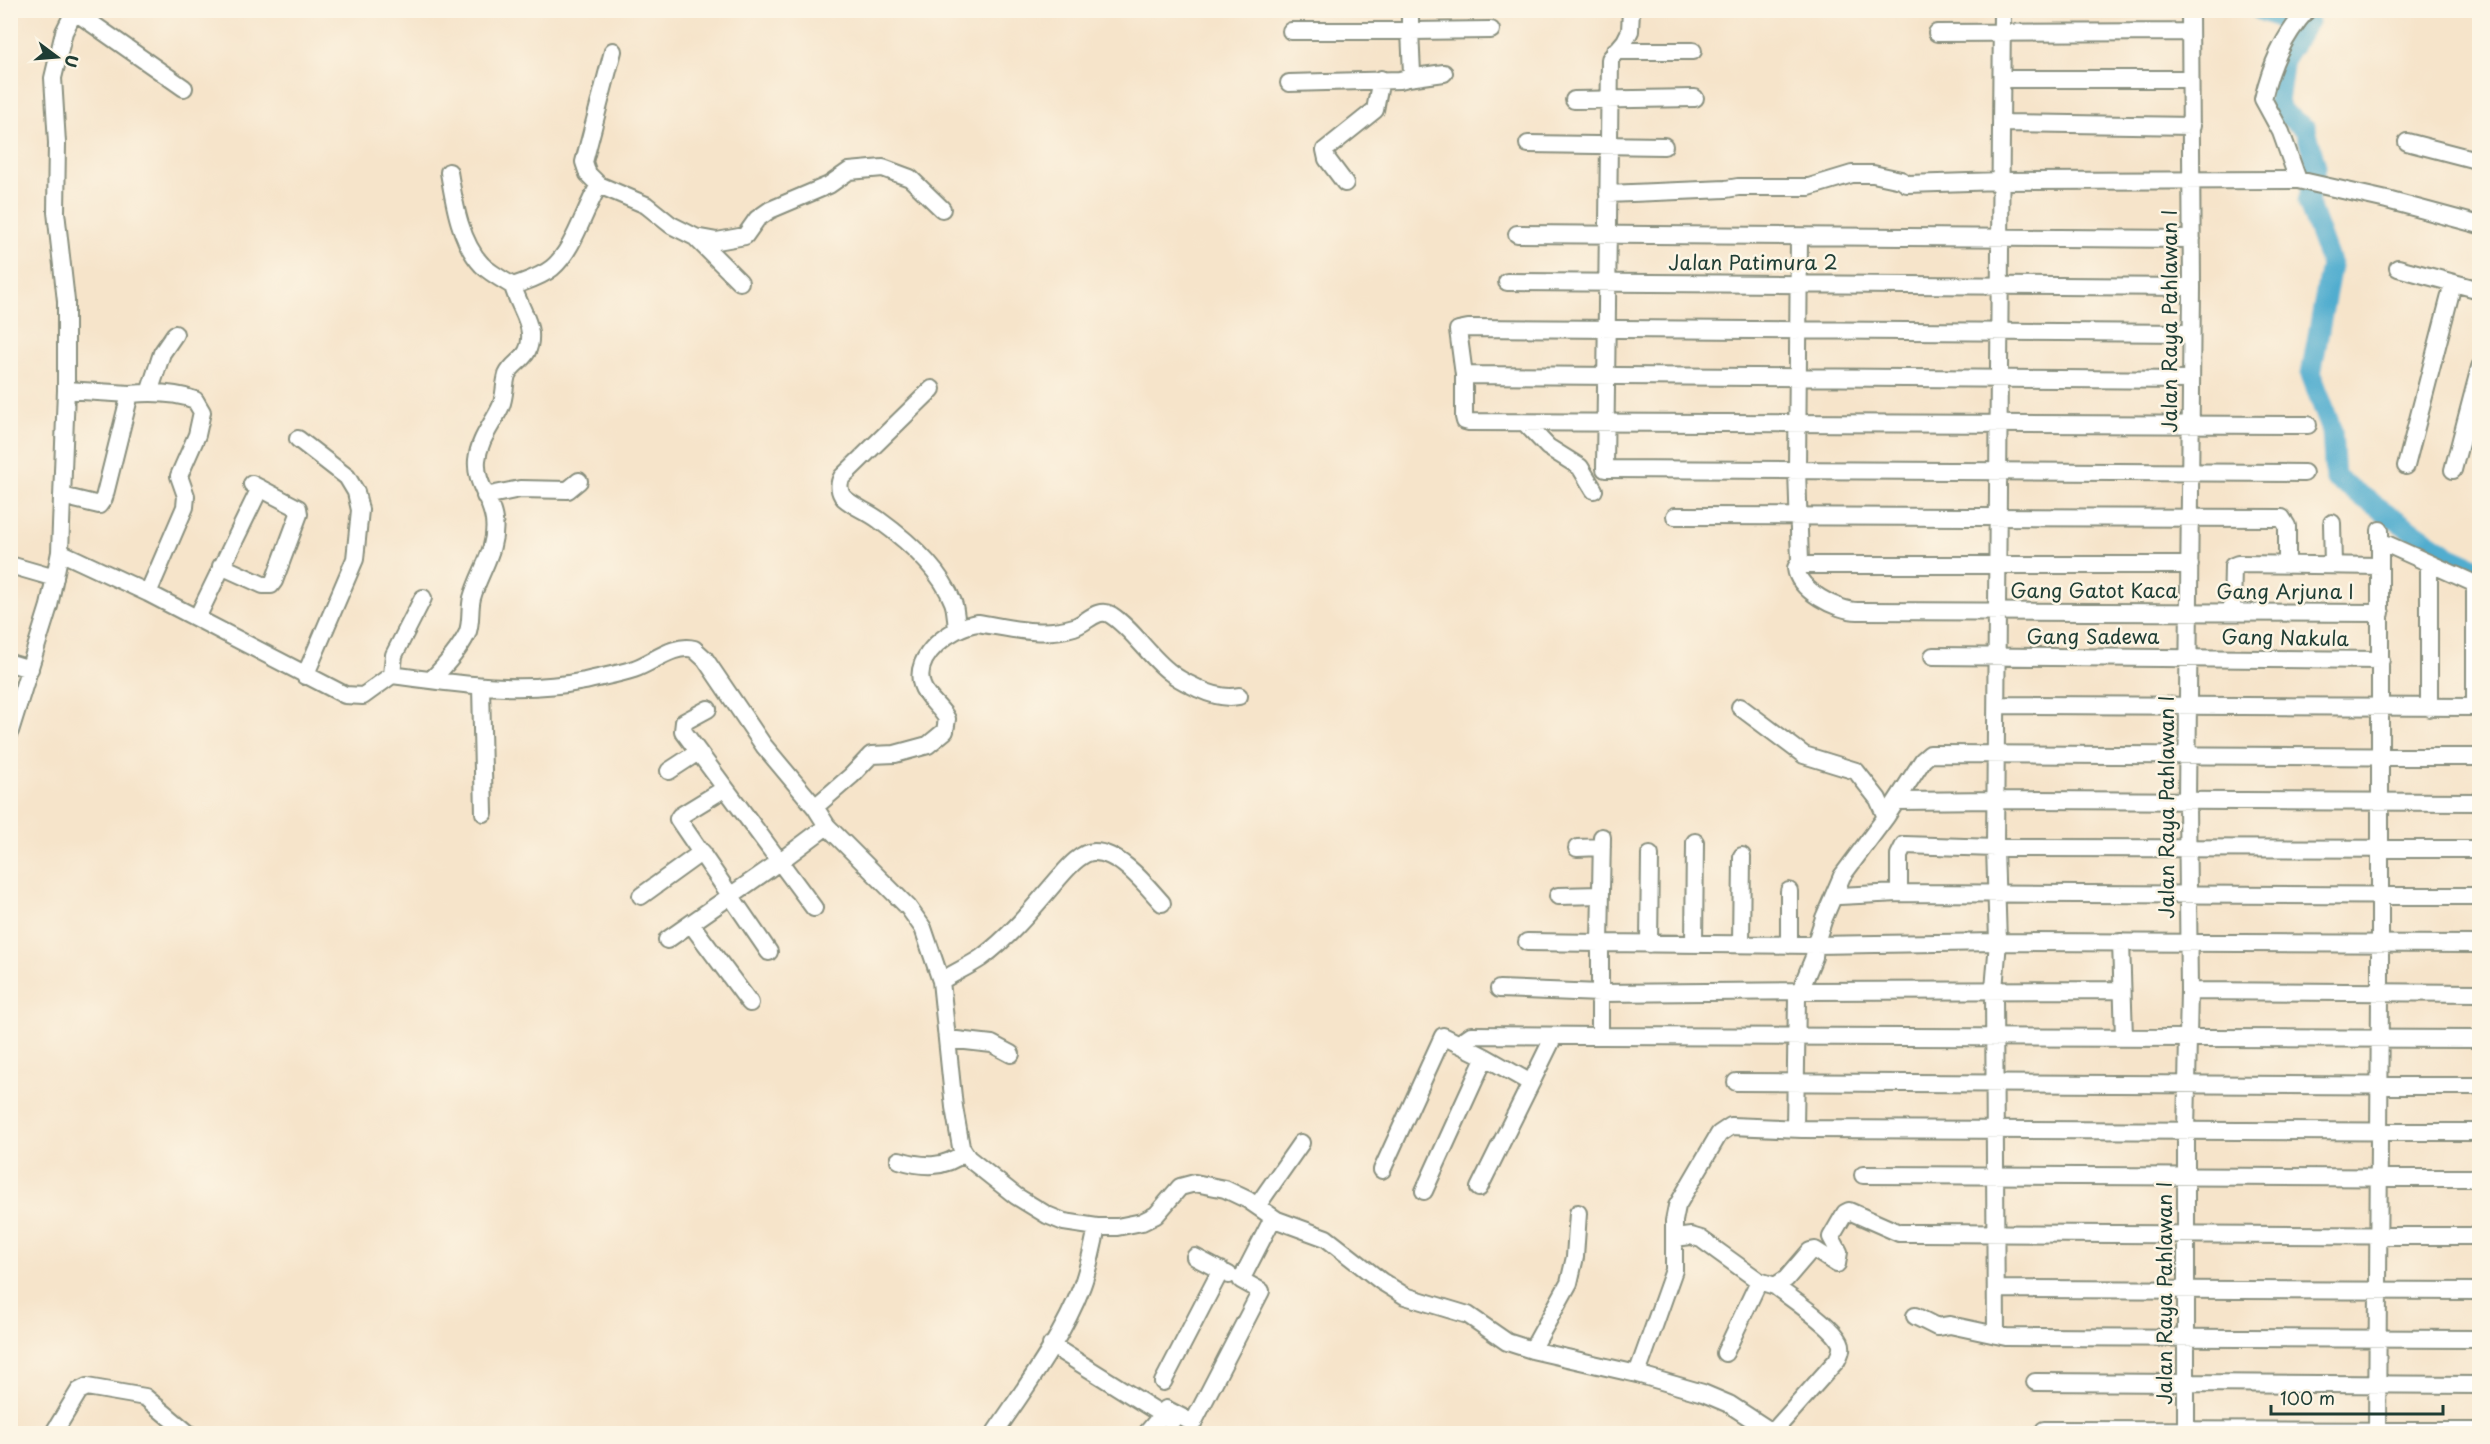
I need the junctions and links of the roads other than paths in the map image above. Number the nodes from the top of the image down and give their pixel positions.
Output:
1 (1410, 10) edge
2 (1631, 10) edge
3 (2002, 10) edge
4 (2190, 10) edge
5 (2307, 10) edge
6 (75, 11) edge
7 (1291, 30) dead end
8 (1491, 30) dead end
9 (1410, 31) junction
10 (2185, 32) junction
11 (1937, 33) dead end
12 (2002, 33) junction
13 (613, 51) dead end
14 (1615, 51) junction
15 (1693, 51) dead end
16 (1444, 73) dead end
17 (1408, 78) junction
18 (1381, 79) junction
19 (2002, 79) junction
20 (2190, 79) junction
21 (1289, 83) dead end
22 (184, 88) dead end
23 (1695, 98) dead end
24 (1574, 100) dead end
25 (1610, 100) junction
26 (2002, 123) junction
27 (2192, 126) junction
28 (2408, 142) dead end
29 (1528, 144) dead end
30 (1608, 146) junction
31 (1664, 146) dead end
32 (2480, 161) edge
33 (449, 172) dead end
34 (2300, 181) junction
35 (2000, 182) junction
36 (2192, 182) junction
37 (1345, 183) dead end
38 (599, 185) junction
39 (1608, 194) junction
40 (942, 209) dead end
41 (2480, 225) edge
42 (1517, 234) dead end
43 (695, 237) junction
44 (1607, 237) junction
45 (1799, 237) junction
46 (2000, 238) junction
47 (2192, 239) junction
48 (2397, 268) dead end
49 (740, 282) dead end
50 (1507, 282) dead end
51 (1606, 283) junction
52 (2453, 284) junction
53 (1798, 285) junction
54 (513, 286) junction
55 (2000, 286) junction
56 (2192, 287) junction
57 (2480, 290) edge
58 (1605, 329) junction
59 (1798, 331) junction
60 (2000, 331) junction
61 (2190, 333) junction
62 (175, 334) dead end
63 (2480, 367) edge
64 (1464, 375) junction
65 (1605, 377) junction
66 (1798, 377) junction
67 (2000, 379) junction
68 (2191, 380) junction
69 (932, 389) dead end
70 (66, 390) junction
71 (149, 393) junction
72 (130, 394) junction
73 (1525, 423) junction
74 (1604, 423) junction
75 (1798, 424) junction
76 (1999, 424) junction
77 (2308, 425) dead end
78 (2191, 426) junction
79 (298, 439) dead end
80 (2406, 466) dead end
81 (1797, 470) junction
82 (2453, 470) dead end
83 (1999, 471) junction
84 (2190, 472) junction
85 (2304, 473) dead end
86 (579, 481) dead end
87 (1594, 490) dead end
88 (62, 496) junction
89 (485, 496) junction
90 (1675, 516) dead end
91 (1798, 516) junction
92 (1998, 518) junction
93 (2191, 519) junction
94 (2332, 523) dead end
95 (60, 552) junction
96 (1800, 561) junction
97 (1998, 564) junction
98 (2429, 564) junction
99 (10, 565) edge
100 (2190, 565) junction
101 (2287, 565) junction
102 (221, 566) junction
103 (2333, 566) junction
104 (2380, 566) junction
105 (45, 575) junction
106 (2477, 585) edge
107 (148, 593) junction
108 (423, 598) dead end
109 (1998, 612) junction
110 (2232, 612) junction
111 (2190, 613) junction
112 (2381, 613) junction
113 (197, 618) junction
114 (957, 630) junction
115 (1933, 656) dead end
116 (1996, 658) junction
117 (2189, 658) junction
118 (2381, 660) junction
119 (10, 663) edge
120 (30, 669) junction
121 (392, 675) junction
122 (304, 676) junction
123 (431, 680) junction
124 (482, 687) junction
125 (1239, 696) dead end
126 (1997, 705) junction
127 (1740, 707) dead end
128 (2189, 707) junction
129 (2477, 707) edge
130 (2380, 708) junction
131 (2429, 708) junction
132 (708, 709) dead end
133 (10, 731) edge
134 (698, 752) junction
135 (1996, 754) junction
136 (2187, 756) junction
137 (2379, 756) junction
138 (2480, 756) edge
139 (669, 771) dead end
140 (724, 789) junction
141 (1996, 800) junction
142 (1897, 801) junction
143 (2187, 802) junction
144 (2379, 802) junction
145 (2480, 802) edge
146 (815, 807) junction
147 (484, 813) dead end
148 (1886, 817) junction
149 (827, 826) junction
150 (1695, 842) dead end
151 (1577, 848) dead end
152 (1995, 848) junction
153 (2379, 848) junction
154 (2189, 849) junction
155 (2480, 849) edge
156 (702, 852) junction
157 (1650, 855) dead end
158 (1742, 856) dead end
159 (779, 862) junction
160 (1790, 891) dead end
161 (1899, 893) junction
162 (1995, 893) junction
163 (2188, 894) junction
164 (1601, 895) junction
165 (2379, 895) junction
166 (641, 896) dead end
167 (732, 896) junction
168 (1558, 896) dead end
169 (1839, 896) dead end
170 (2480, 896) edge
171 (1162, 903) dead end
172 (814, 908) dead end
173 (691, 924) junction
174 (667, 940) dead end
175 (1527, 942) dead end
176 (1998, 942) junction
177 (2121, 942) junction
178 (1600, 943) junction
179 (2187, 943) junction
180 (1649, 944) junction
181 (1694, 944) junction
182 (1741, 944) junction
183 (2380, 944) junction
184 (2480, 944) edge
185 (1789, 945) junction
186 (1815, 945) junction
187 (769, 952) dead end
188 (941, 981) junction
189 (1499, 989) dead end
190 (1994, 989) junction
191 (2122, 990) junction
192 (1800, 991) junction
193 (2189, 991) junction
194 (2380, 992) junction
195 (1600, 993) junction
196 (2480, 993) edge
197 (750, 1003) dead end
198 (1554, 1036) junction
199 (1600, 1036) junction
200 (1796, 1036) junction
201 (1994, 1036) junction
202 (2124, 1037) junction
203 (2188, 1037) junction
204 (948, 1038) junction
205 (2380, 1039) junction
206 (2480, 1039) edge
207 (1458, 1044) junction
208 (1011, 1054) dead end
209 (1485, 1057) junction
210 (1796, 1081) junction
211 (1736, 1082) dead end
212 (1531, 1083) junction
213 (1995, 1083) junction
214 (2186, 1083) junction
215 (2379, 1086) junction
216 (2477, 1086) dead end
217 (1795, 1128) junction
218 (1995, 1130) junction
219 (2186, 1131) junction
220 (2379, 1131) junction
221 (2480, 1132) edge
222 (1301, 1143) dead end
223 (963, 1153) junction
224 (899, 1160) dead end
225 (1382, 1170) dead end
226 (1863, 1175) dead end
227 (1996, 1176) junction
228 (2186, 1178) junction
229 (2480, 1178) edge
230 (2379, 1179) junction
231 (1479, 1188) dead end
232 (1424, 1191) dead end
233 (1257, 1206) junction
234 (1578, 1214) dead end
235 (1273, 1218) junction
236 (1097, 1227) junction
237 (1995, 1234) junction
238 (2186, 1234) junction
239 (2480, 1236) edge
240 (2379, 1237) junction
241 (1675, 1238) junction
242 (1195, 1257) dead end
243 (1221, 1270) junction
244 (1241, 1281) junction
245 (1767, 1283) junction
246 (1996, 1290) junction
247 (2186, 1291) junction
248 (2377, 1291) junction
249 (2480, 1292) edge
250 (1915, 1316) dead end
251 (1996, 1335) junction
252 (2186, 1336) junction
253 (2377, 1339) junction
254 (2480, 1339) edge
255 (1051, 1345) junction
256 (1532, 1350) junction
257 (1725, 1353) dead end
258 (1637, 1374) junction
259 (1163, 1382) dead end
260 (2035, 1382) dead end
261 (2186, 1384) junction
262 (2377, 1385) junction
263 (2480, 1385) edge
264 (1164, 1412) junction
265 (2044, 1430) dead end
266 (2480, 1431) edge
267 (2186, 1432) edge
268 (2377, 1432) edge
269 (1774, 1433) edge
270 (53, 1434) edge
271 (189, 1434) edge
272 (994, 1434) edge
273 (1146, 1434) edge
274 (1190, 1434) edge

1 - 9 street
2 - 14 street
3 - 12 street
4 - 10 street, Jalan Raya Pahlawan I
5 - 34 street
6 - 22 street
6 - 70 street
7 - 9 street
8 - 9 street
9 - 17 street
10 - 12 street
10 - 20 street, Jalan Raya Pahlawan I
11 - 12 street
12 - 19 street
13 - 38 street
14 - 15 street
14 - 25 street
16 - 17 street
17 - 18 street
18 - 21 street
18 - 37 street
19 - 20 street
19 - 26 street
20 - 27 street, Jalan Raya Pahlawan I
23 - 25 street
24 - 25 street
25 - 30 street
26 - 27 street
26 - 35 street
27 - 36 street, Jalan Raya Pahlawan I
28 - 32 street
29 - 30 street
30 - 31 street
30 - 39 street
33 - 54 street
34 - 36 street
34 - 41 street
35 - 36 street
35 - 39 street
35 - 46 street
36 - 47 street, Jalan Raya Pahlawan I
38 - 43 street
38 - 54 street
39 - 44 street
40 - 43 street
42 - 44 street
43 - 49 street
44 - 45 street
44 - 51 street
45 - 46 street
45 - 53 street
46 - 47 street
46 - 55 street
47 - 56 street, Jalan Raya Pahlawan I
48 - 52 street
50 - 51 street, Jalan Patimura 2
51 - 53 street, Jalan Patimura 2
51 - 58 street
52 - 57 street
52 - 80 street
53 - 55 street, Jalan Patimura 2
53 - 59 street
54 - 89 street
55 - 56 street, Jalan Patimura 2
55 - 60 street
56 - 61 street, Jalan Raya Pahlawan I
58 - 59 street
58 - 64 street
58 - 65 street
59 - 60 street
59 - 66 street
60 - 61 street
60 - 67 street
61 - 68 street, Jalan Raya Pahlawan I
62 - 71 street
63 - 82 street
64 - 65 street
64 - 73 street
65 - 66 street
65 - 74 street
66 - 67 street
66 - 75 street
67 - 68 street
67 - 76 street
68 - 78 street, Jalan Raya Pahlawan I
69 - 114 street
70 - 72 street
70 - 88 street
71 - 72 street
71 - 107 street
72 - 88 street
73 - 74 street
73 - 87 street
74 - 75 street
74 - 81 street
75 - 76 street
75 - 81 street
76 - 78 street
76 - 83 street
77 - 78 street
78 - 84 street, Jalan Raya Pahlawan I
79 - 122 street
81 - 83 street
81 - 91 street
83 - 84 street
83 - 92 street
84 - 85 street
84 - 93 street, Jalan Raya Pahlawan I
86 - 89 street
88 - 95 street
89 - 123 street
90 - 91 street
91 - 92 street
91 - 96 street
92 - 93 street
92 - 97 street
93 - 100 street, Jalan Raya Pahlawan I
93 - 101 street
94 - 103 street
95 - 105 street
95 - 107 street
96 - 97 street
96 - 109 street, Gang Gatot Kaca
97 - 100 street
97 - 109 street
98 - 104 street
98 - 106 street
98 - 131 street
99 - 105 street
100 - 111 street, Jalan Raya Pahlawan I
101 - 103 street
101 - 110 street
102 - 102 street
102 - 113 street
103 - 104 street
104 - 112 street
105 - 120 street
106 - 129 street
107 - 113 street
108 - 121 street
109 - 111 street, Gang Gatot Kaca
109 - 116 street
110 - 111 street, Gang Arjuna I
110 - 112 street, Gang Arjuna I
111 - 117 street, Jalan Raya Pahlawan I
112 - 118 street
113 - 122 street
114 - 125 street
114 - 146 street
115 - 116 street, Gang Sadewa
116 - 117 street, Gang Sadewa
116 - 126 street
117 - 118 street, Gang Nakula
117 - 128 street, Jalan Raya Pahlawan I
118 - 130 street
119 - 120 street
120 - 133 street
121 - 122 street
121 - 123 street
123 - 124 street
124 - 146 street
124 - 147 street
126 - 128 street
126 - 135 street
127 - 148 street
128 - 130 street
128 - 136 street, Jalan Raya Pahlawan I
129 - 131 street
130 - 131 street
130 - 137 street
132 - 134 street
134 - 139 street
134 - 140 street
135 - 136 street
135 - 141 street
135 - 142 street
136 - 137 street
136 - 143 street, Jalan Raya Pahlawan I
137 - 138 street
137 - 144 street
140 - 156 street
140 - 159 street
141 - 142 street
141 - 143 street
141 - 152 street
142 - 148 street
143 - 144 street
143 - 154 street, Jalan Raya Pahlawan I
144 - 145 street
144 - 153 street
146 - 149 street
148 - 186 street
149 - 159 street
149 - 188 street
150 - 181 street
151 - 164 street
152 - 154 street
152 - 161 street
152 - 162 street
153 - 154 street
153 - 155 street
153 - 165 street
154 - 163 street, Jalan Raya Pahlawan I
156 - 166 street
156 - 167 street
157 - 180 street
158 - 182 street
159 - 167 street
159 - 172 street
160 - 185 street
161 - 162 street
161 - 169 street
162 - 163 street
162 - 176 street
163 - 165 street
163 - 179 street, Jalan Raya Pahlawan I
164 - 168 street
164 - 178 street
165 - 170 street
165 - 183 street
167 - 173 street
167 - 187 street
171 - 188 street
173 - 174 street
173 - 197 street
175 - 178 street
176 - 177 street
176 - 186 street
176 - 190 street
177 - 179 street
177 - 191 street
178 - 180 street
178 - 195 street
179 - 183 street
179 - 193 street, Jalan Raya Pahlawan I
180 - 181 street
181 - 182 street
182 - 185 street
183 - 184 street
183 - 194 street
185 - 186 street
186 - 192 street
188 - 204 street
189 - 195 street
190 - 191 street
190 - 192 street
190 - 201 street
191 - 202 street
192 - 195 street
192 - 200 street
193 - 194 street
193 - 203 street, Jalan Raya Pahlawan I
194 - 196 street
194 - 205 street
195 - 199 street
198 - 199 street
198 - 207 street
198 - 212 street
199 - 200 street
200 - 201 street
200 - 210 street
201 - 202 street
201 - 213 street
202 - 203 street
203 - 205 street
203 - 214 street, Jalan Raya Pahlawan I
204 - 208 street
204 - 223 street
205 - 206 street
205 - 215 street
207 - 209 street
207 - 225 street
209 - 212 street
209 - 232 street
210 - 211 street
210 - 213 street
210 - 217 street
212 - 231 street
213 - 214 street
213 - 218 street
214 - 215 street
214 - 219 street, Jalan Raya Pahlawan I
215 - 216 street
215 - 220 street
217 - 218 street
217 - 241 street
218 - 219 street
218 - 227 street
219 - 220 street
219 - 228 street, Jalan Raya Pahlawan I
220 - 221 street
220 - 230 street
222 - 233 street
223 - 224 street
223 - 236 street
226 - 227 street
227 - 228 street
227 - 237 street
228 - 230 street
228 - 238 street, Jalan Raya Pahlawan I
229 - 230 street
230 - 240 street
233 - 235 street
233 - 236 street
234 - 256 street
235 - 244 street
235 - 256 street
236 - 255 street
237 - 238 street
237 - 245 street
237 - 246 street
238 - 240 street
238 - 247 street, Jalan Raya Pahlawan I
239 - 240 street
240 - 248 street
241 - 245 street
241 - 258 street
242 - 243 street
243 - 244 street
243 - 259 street
244 - 264 street
245 - 257 street
245 - 269 street
246 - 247 street
246 - 251 street
247 - 248 street
247 - 252 street, Jalan Raya Pahlawan I
248 - 249 street
248 - 253 street
250 - 251 street
251 - 252 street
252 - 253 street
252 - 261 street, Jalan Raya Pahlawan I
253 - 254 street
253 - 262 street
255 - 264 street
255 - 272 street
256 - 258 street
258 - 269 street
260 - 261 street
261 - 262 street
261 - 267 street, Jalan Raya Pahlawan I
262 - 263 street
262 - 268 street
264 - 273 street
264 - 274 street
265 - 267 street
266 - 268 street
267 - 268 street
270 - 271 street

